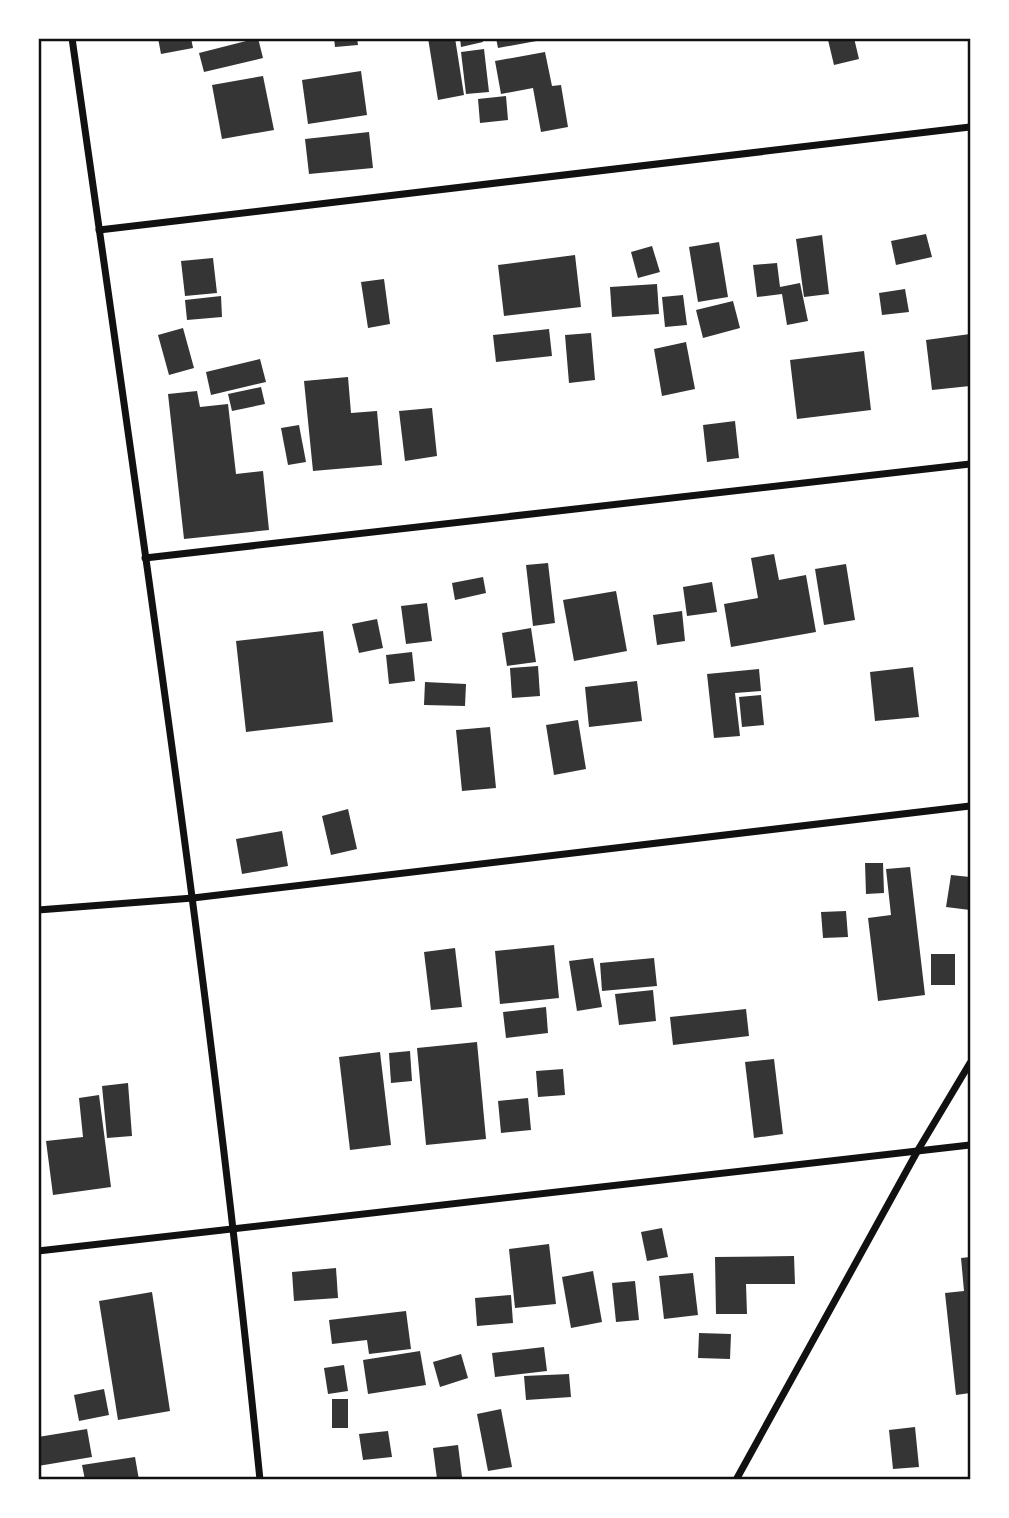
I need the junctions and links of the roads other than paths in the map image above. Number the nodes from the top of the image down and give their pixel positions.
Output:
1 (72, 38) edge
2 (971, 127) edge
3 (99, 230) junction
4 (971, 464) edge
5 (145, 558) junction
6 (971, 806) edge
7 (192, 898) junction
8 (38, 910) edge
9 (971, 1063) edge
10 (971, 1145) edge
11 (918, 1150) junction
12 (235, 1228) junction
13 (38, 1251) edge
14 (260, 1479) edge
15 (736, 1479) edge

1 - 3 street
2 - 3 street
3 - 5 street
4 - 5 street
5 - 7 street
6 - 7 street
7 - 8 street
7 - 12 street
9 - 11 street
10 - 11 street
11 - 12 street
11 - 15 street
12 - 13 street
12 - 14 street

